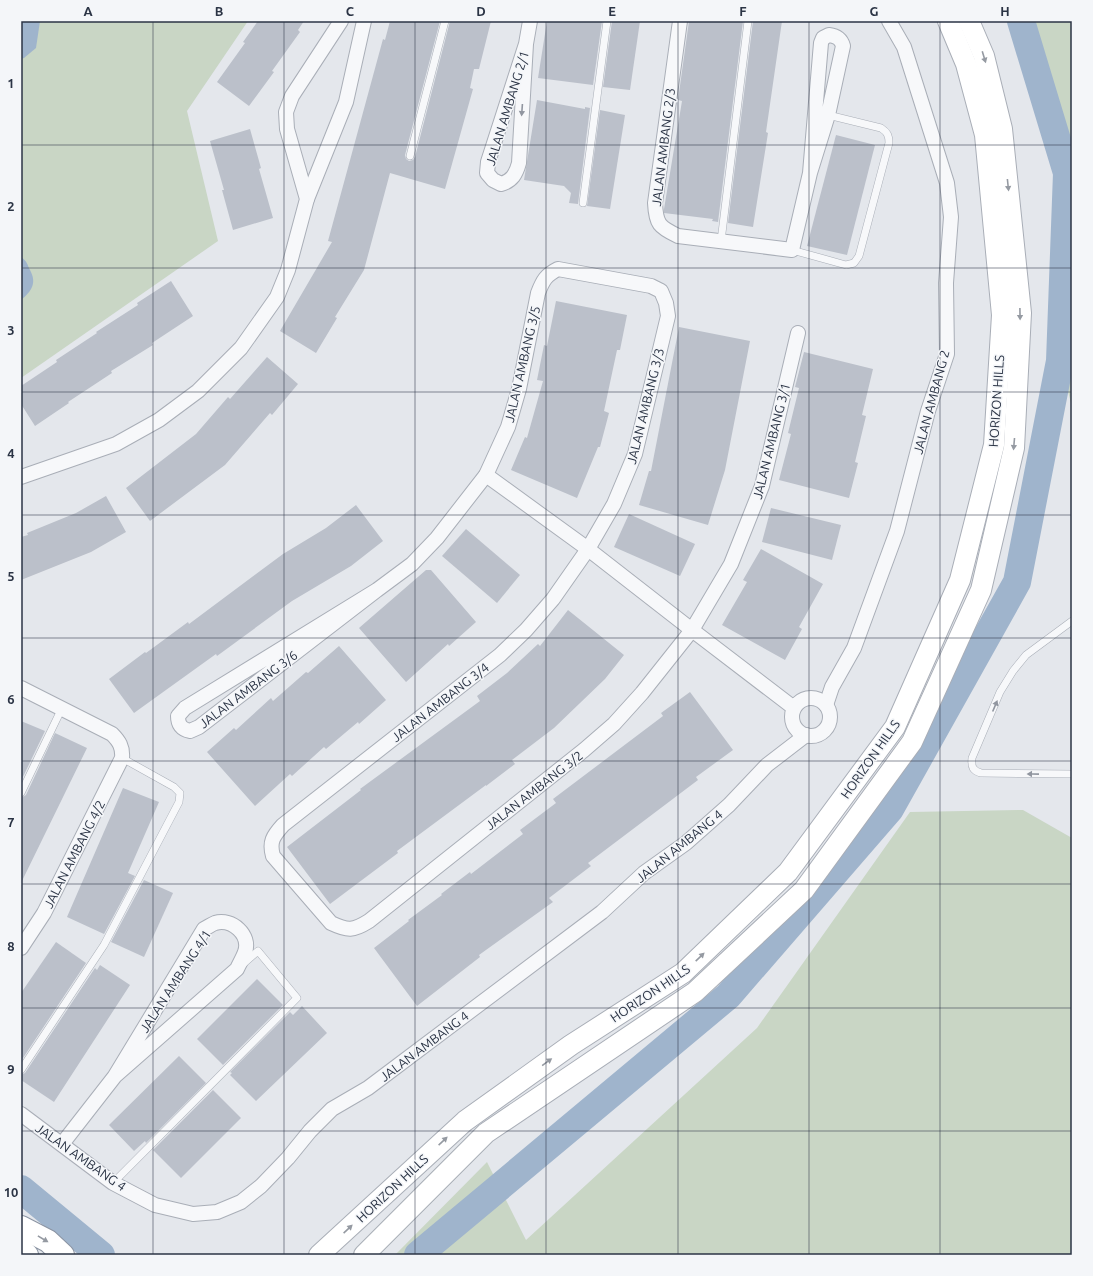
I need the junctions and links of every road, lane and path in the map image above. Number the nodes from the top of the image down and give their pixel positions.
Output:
1 (341, 21) edge
2 (364, 21) edge
3 (445, 21) edge
4 (530, 21) edge
5 (607, 21) edge
6 (680, 21) edge
7 (748, 21) edge
8 (889, 21) edge
9 (948, 21) edge
10 (969, 21) edge
11 (526, 44) junction
12 (828, 115) junction
13 (410, 156) dead end
14 (810, 173) junction
15 (306, 199) junction
16 (583, 203) dead end
17 (721, 241) junction
18 (792, 250) junction
19 (549, 274) joint
20 (798, 333) dead end
21 (486, 475) junction
22 (21, 477) edge
23 (588, 548) junction
24 (377, 590) junction
25 (1072, 621) edge
26 (692, 630) junction
27 (21, 688) edge
28 (826, 705) junction
29 (62, 708) junction
30 (794, 708) junction
31 (806, 735) junction
32 (122, 758) junction
33 (1072, 774) edge
34 (21, 793) edge
35 (356, 929) joint
36 (21, 948) edge
37 (237, 970) junction
38 (21, 1070) edge
39 (115, 1076) junction
40 (21, 1114) edge
41 (62, 1144) junction
42 (113, 1183) junction
43 (21, 1227) edge
44 (21, 1250) edge
45 (27, 1255) edge
46 (63, 1255) edge
47 (319, 1255) edge
48 (364, 1255) edge

1 - 15 street
2 - 15 street
3 - 13 lane
4 - 11 street, JALAN AMBANG 2/1
5 - 16 lane
6 - 17 street, JALAN AMBANG 2/3
7 - 17 lane
8 - 28 street, JALAN AMBANG 2
47 -> 9 street, HORIZON HILLS
10 -> 48 street, HORIZON HILLS
11 -> 11 street, JALAN AMBANG 2/1
12 - 14 street
12 - 14 street
12 - 18 lane
14 - 18 street
15 - 22 street
17 - 18 street, JALAN AMBANG 2/3
19 - 21 street, JALAN AMBANG 3/5
19 - 23 street, JALAN AMBANG 3/3
20 - 26 street, JALAN AMBANG 3/1
21 - 23 street
21 - 24 street, JALAN AMBANG 3/6
23 - 26 street
23 - 35 street, JALAN AMBANG 3/4
24 - 24 street, JALAN AMBANG 3/6
33 -> 25 lane
26 - 30 street
26 - 35 street, JALAN AMBANG 3/2
27 - 29 street
28 - 30 street
28 - 31 street
29 - 32 street
29 - 34 lane
30 - 31 street
31 - 42 street, JALAN AMBANG 4
32 - 36 street, JALAN AMBANG 4/2
32 - 38 lane
37 - 39 street, JALAN AMBANG 4/1
37 - 39 street, JALAN AMBANG 4/1
37 - 42 lane
39 - 41 street, JALAN AMBANG 4/1
40 - 41 street, JALAN AMBANG 4
41 - 42 street, JALAN AMBANG 4
43 -> 46 highway
44 - 45 highway

